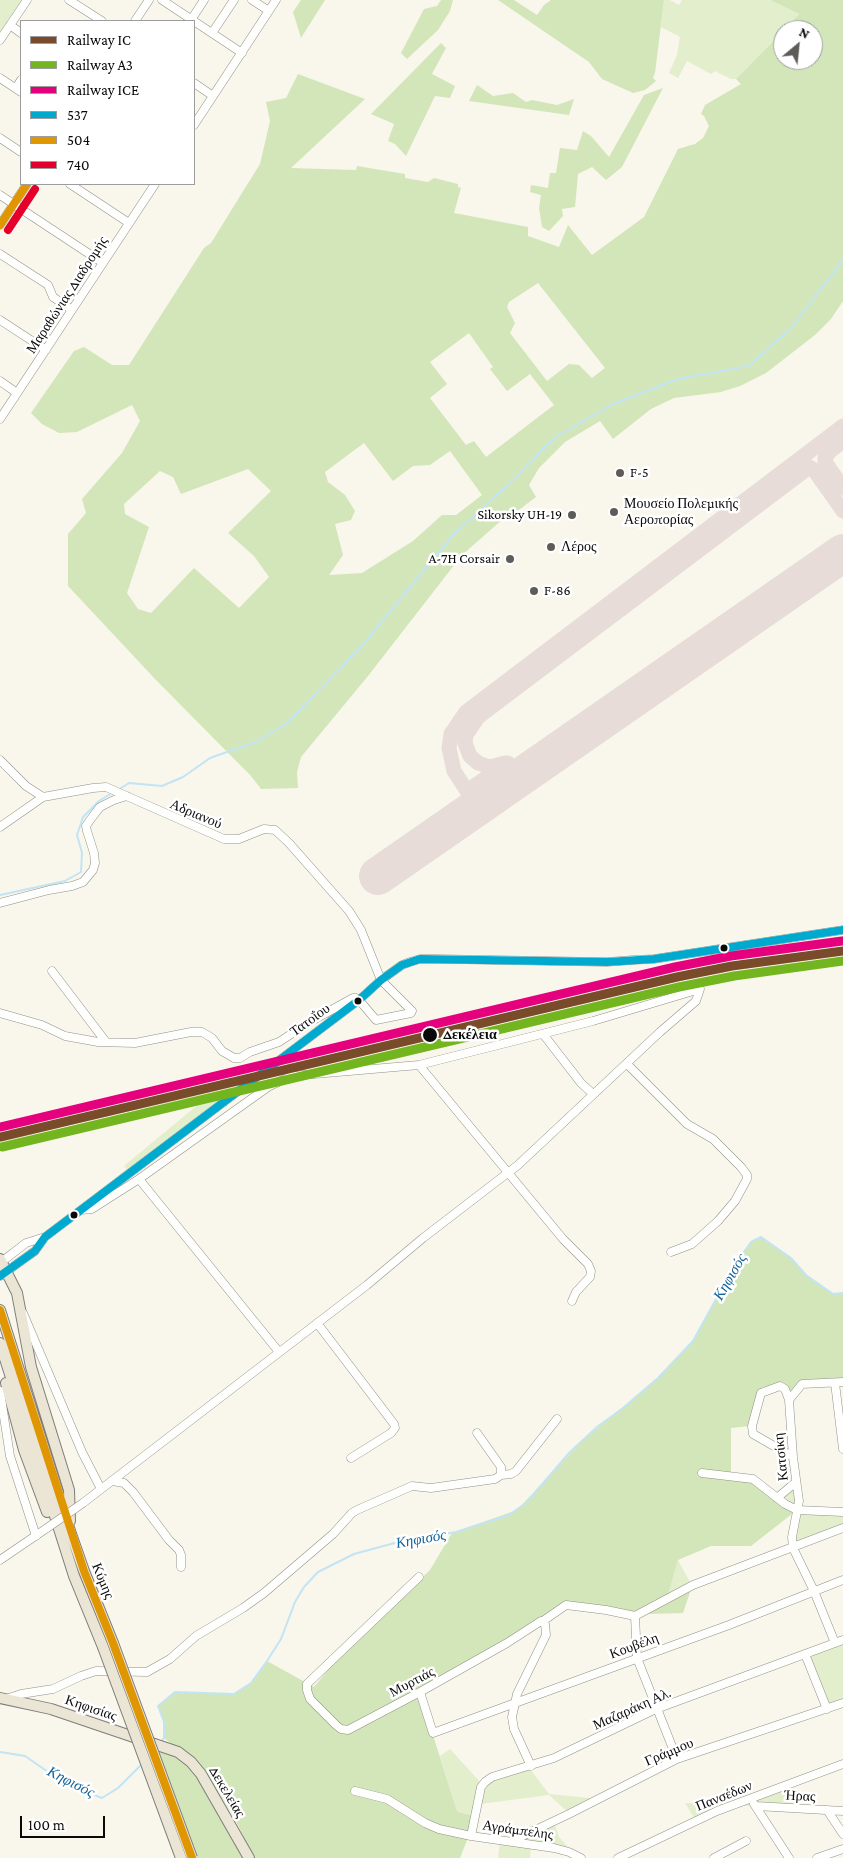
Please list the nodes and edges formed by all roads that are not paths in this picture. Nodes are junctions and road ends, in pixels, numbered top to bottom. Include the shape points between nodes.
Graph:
1 (27, 0) edge
2 (70, 0) edge
3 (149, 0) edge
4 (162, 0) edge
5 (204, 0) edge
6 (234, 0) edge
7 (252, 0) edge
8 (276, 0) edge
9 (269, 11) junction
10 (100, 20) edge
11 (136, 20) edge
12 (191, 20) joint
13 (195, 22) edge
14 (10, 25) junction
15 (20, 32) edge
16 (212, 33) junction
17 (0, 40) edge
18 (242, 53) junction
19 (0, 78) edge
20 (195, 84) edge
21 (18, 90) edge
22 (213, 96) junction
23 (195, 123) edge
24 (0, 138) edge
25 (20, 151) edge
26 (26, 185) edge
27 (72, 185) edge
28 (154, 185) edge
29 (0, 195) edge
30 (14, 204) junction
31 (129, 223) junction
32 (0, 225) edge
33 (0, 254) edge
34 (103, 263) junction
35 (72, 310) junction
36 (0, 320) edge
37 (46, 350) junction
38 (0, 381) edge
39 (17, 393) junction
40 (0, 419) edge
41 (0, 760) edge
42 (127, 796) junction
43 (43, 797) junction
44 (0, 827) edge
45 (0, 903) edge
46 (843, 930) edge
47 (52, 971) dead end
48 (381, 980) junction
49 (359, 1000) junction
50 (0, 1014) edge
51 (543, 1034) junction
52 (106, 1042) junction
53 (626, 1064) junction
54 (419, 1065) junction
55 (593, 1094) junction
56 (509, 1172) junction
57 (139, 1179) junction
58 (80, 1210) junction
59 (46, 1236) junction
60 (671, 1252) dead end
61 (0, 1261) edge
62 (3, 1275) edge
63 (572, 1301) dead end
64 (19, 1303) junction
65 (0, 1310) edge
66 (317, 1323) junction
67 (0, 1343) edge
68 (279, 1352) junction
69 (0, 1364) edge
70 (839, 1382) edge
71 (0, 1391) edge
72 (789, 1400) junction
73 (557, 1419) dead end
74 (477, 1433) dead end
75 (843, 1449) edge
76 (793, 1457) junction
77 (351, 1458) dead end
78 (702, 1474) dead end
79 (501, 1475) junction
80 (112, 1481) junction
81 (796, 1482) junction
82 (101, 1489) junction
83 (777, 1498) junction
84 (797, 1510) junction
85 (843, 1512) edge
86 (843, 1528) edge
87 (36, 1536) junction
88 (66, 1536) junction
89 (793, 1548) junction
90 (0, 1560) edge
91 (181, 1567) dead end
92 (419, 1577) dead end
93 (843, 1580) edge
94 (814, 1591) junction
95 (635, 1616) junction
96 (543, 1621) junction
97 (843, 1640) edge
98 (835, 1643) junction
99 (108, 1645) junction
100 (805, 1654) junction
101 (637, 1658) junction
102 (420, 1692) junction
103 (3, 1699) edge
104 (843, 1703) edge
105 (514, 1704) junction
106 (656, 1709) junction
107 (827, 1709) junction
108 (172, 1749) joint
109 (678, 1759) junction
110 (843, 1764) edge
111 (531, 1766) junction
112 (355, 1791) dead end
113 (750, 1798) junction
114 (756, 1806) junction
115 (828, 1810) junction
116 (843, 1810) edge
117 (843, 1834) edge
118 (471, 1836) junction
119 (512, 1841) junction
120 (746, 1841) dead end
121 (843, 1849) edge
122 (181, 1858) edge
123 (192, 1858) edge
124 (249, 1858) edge
125 (581, 1858) edge
126 (618, 1858) edge
127 (714, 1858) edge
128 (789, 1858) edge
129 (817, 1858) edge

1 - 14 street
2 - 10 street
3 - 11 street
4 - 12 street
5 - 12 street
6 - 16 street
7 - 9 street
8 - 9 street
9 - 18 street
13 - 16 street
14 - 15 street
14 - 17 street
16 - 18 street
18 - 22 street
19 - 21 street
20 - 22 street
22 - 23 street
24 - 25 street
26 - 30 street
27 - 31 street
28 - 31 street, Μαραθώνιας Διαδρομής
29 - 30 street
30 - 32 street
30 - 34 street
31 - 34 street, Μαραθώνιας Διαδρομής
33 - 35 street via 48,285 53,297
34 - 35 street, Μαραθώνιας Διαδρομής
35 - 37 street, Μαραθώνιας Διαδρομής
36 - 37 street
37 - 39 street, Μαραθώνιας Διαδρομής
38 - 39 street
39 - 40 street, Μαραθώνιας Διαδρομής
41 - 43 street via 26,786
42 - 43 street, Αδριανού via 100,787
42 - 45 street via 100,808 86,826 94,863 93,870 83,882
42 - 48 street, Αδριανού via 224,839 239,839 264,829 275,830 353,916
43 - 44 street
46 - 48 street, Τατοΐου via 654,959 607,962 420,959 402,965
47 - 52 street
48 - 49 street, Τατοΐου
48 - 49 street via 412,1010 411,1013 376,1020
49 - 52 street via 353,998 279,1042 240,1058 230,1056 202,1032 135,1043
49 - 58 street, Τατοΐου
50 - 52 street via 42,1025 65,1036
51 - 53 street via 700,989 696,1001
51 - 54 street
51 - 55 street
53 - 55 street
53 - 60 street via 686,1124 713,1139 747,1175 735,1201 718,1221 692,1244
54 - 56 street
54 - 57 street via 301,1074 283,1079
55 - 56 street
56 - 63 street via 588,1264 590,1277
56 - 66 street
57 - 58 street via 92,1209
57 - 68 street
58 - 59 street, Τατοΐου
59 - 61 street, Τατοΐου via 26,1243
59 - 62 street, Τατοΐου via 35,1251
61 - 62 main road
62 - 64 main road via 17,1293
64 - 82 street
64 - 88 main road via 31,1367 69,1490
65 - 88 main road, Κύμης
66 - 68 street
66 - 77 street via 394,1424 391,1433
67 - 88 main road, Κύμης
68 - 80 street
69 - 88 main road via 34,1480 54,1528
70 - 72 street via 802,1384
70 - 75 street
71 - 87 street via 10,1456
72 - 76 street, Κατσίκη
72 - 76 street via 780,1386 760,1393 752,1431 756,1437
73 - 79 street via 516,1471
74 - 79 street via 499,1464
76 - 81 street, Κατσίκη
78 - 83 street via 754,1479
79 - 103 street via 495,1480 431,1488 412,1486 357,1510 264,1594 190,1640 170,1659 147,1672 96,1671 53,1689
80 - 82 street
80 - 91 street via 124,1483 133,1492 179,1550
81 - 83 street
81 - 84 street, Κατσίκη
82 - 87 street, bridge
83 - 84 street
84 - 85 street
84 - 89 street, Κατσίκη
86 - 89 street
87 - 90 street
88 - 99 main road, Κύμης via 84,1571
89 - 94 street
89 - 95 street via 688,1587
92 - 102 street, Μυρτιάς via 306,1687 310,1699 345,1730
93 - 94 street, Κουβέλη
94 - 98 street
94 - 101 street, Κουβέλη
95 - 96 street, Μυρτιάς via 566,1605
95 - 101 street
96 - 102 street, Μυρτιάς
96 - 105 street via 546,1635
97 - 98 street, Μαζαράκη Αλ.
98 - 100 street, Μαζαράκη Αλ.
99 - 122 main road, Κύμης, bridge
99 - 123 main road, Κύμης, bridge
100 - 106 street, Μαζαράκη Αλ.
100 - 107 street
101 - 105 street, Κουβέλη
101 - 106 street
102 - 105 street, Κουβέλη via 433,1733
103 - 108 main road, Κηφισίας via 51,1709
104 - 107 street, Γράμμου
105 - 111 street via 514,1729
106 - 109 street
106 - 111 street, Μαζαράκη Αλ.
107 - 109 street, Γράμμου
108 - 124 main road, Δεκελείας via 191,1762 201,1774
109 - 119 street, Γράμμου
110 - 113 street, Πανσέδων
111 - 118 street, Μαζαράκη Αλ. via 492,1777 483,1784
112 - 118 street, Αγράμπελης via 387,1799 432,1827
113 - 114 street
113 - 126 street, Πανσέδων
114 - 115 street, Ήρας
114 - 128 street
115 - 116 street, Ήρας
115 - 117 street
118 - 119 street, Αγράμπελης
119 - 125 street, Αγράμπελης via 562,1849
120 - 127 street
121 - 129 street

